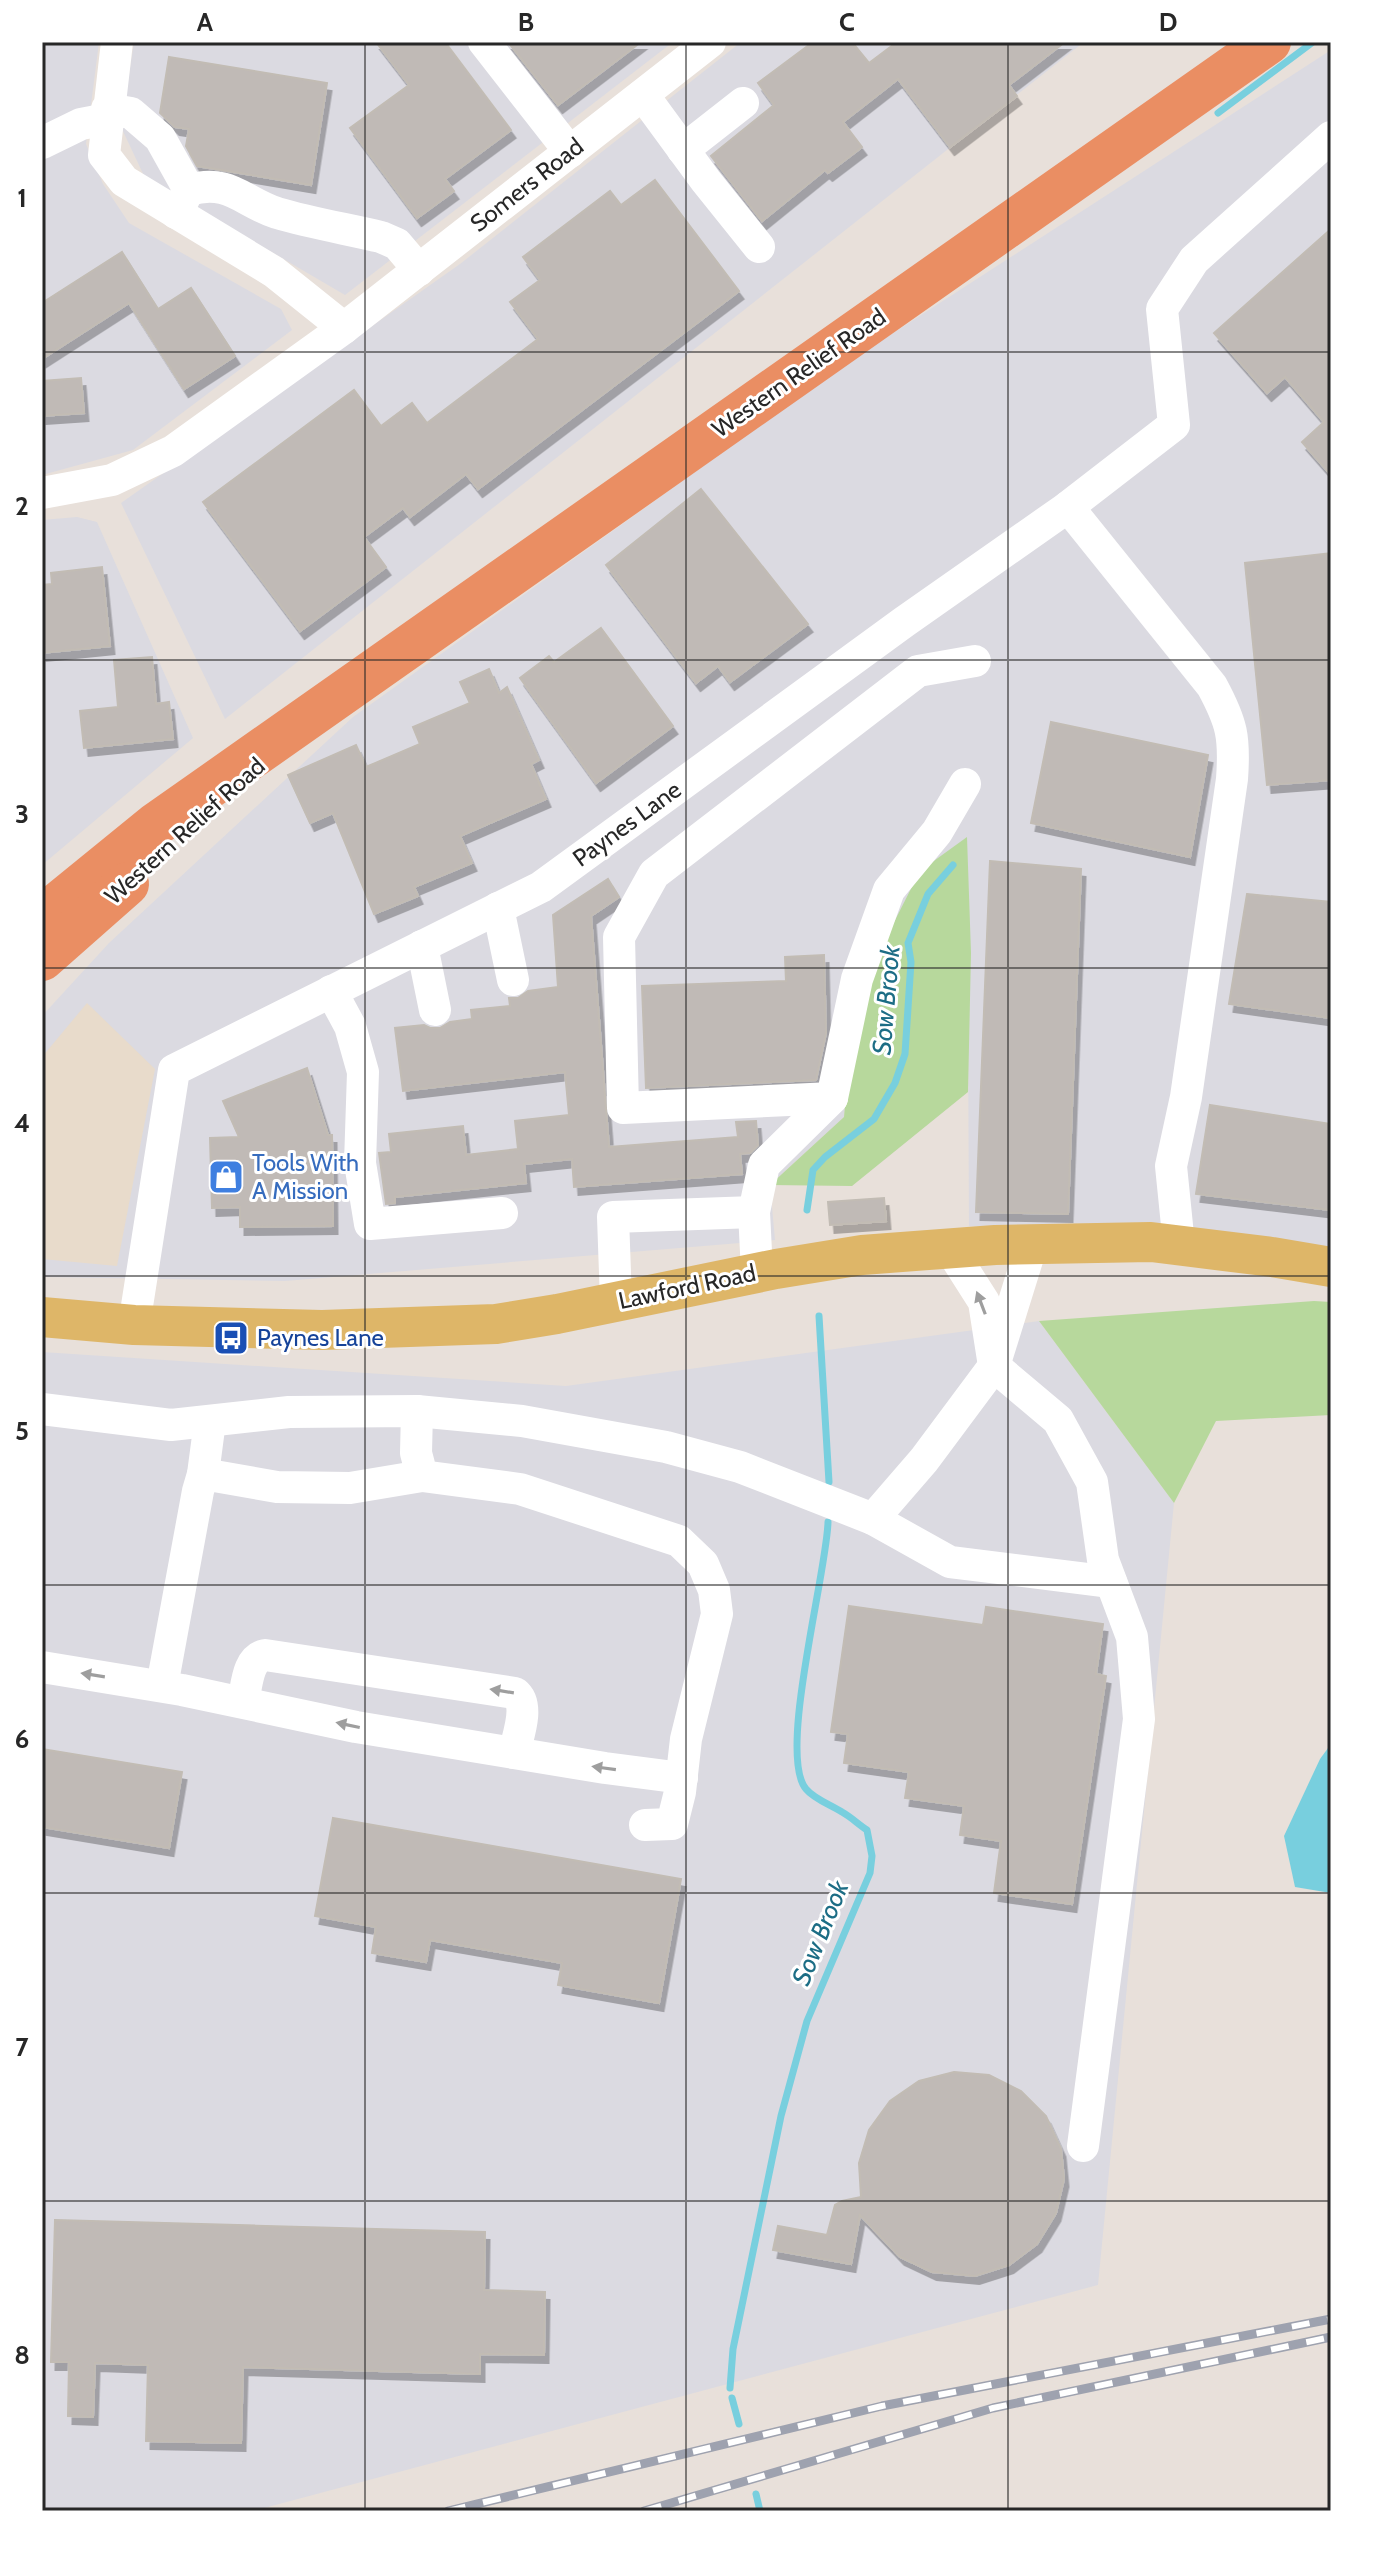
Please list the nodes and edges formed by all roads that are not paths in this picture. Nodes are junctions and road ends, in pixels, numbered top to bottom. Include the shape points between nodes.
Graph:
1 (117, 42) edge
2 (484, 42) edge
3 (710, 42) edge
4 (1269, 42) edge
5 (643, 95) junction
6 (743, 103) dead end
7 (107, 114) junction
8 (1331, 137) edge
9 (42, 143) edge
10 (683, 150) junction
11 (570, 152) junction
12 (183, 201) junction
13 (759, 247) dead end
14 (419, 270) junction
15 (344, 328) junction
16 (42, 493) edge
17 (1068, 507) junction
18 (975, 661) dead end
19 (328, 703) junction
20 (965, 784) dead end
21 (498, 908) junction
22 (42, 917) edge
23 (422, 946) junction
24 (42, 959) edge
25 (513, 980) dead end
26 (331, 991) junction
27 (435, 1010) dead end
28 (832, 1098) junction
29 (754, 1212) junction
30 (502, 1213) dead end
31 (1032, 1244) junction
32 (1179, 1245) junction
33 (949, 1247) junction
34 (1331, 1267) edge
35 (757, 1272) junction
36 (616, 1301) junction
37 (42, 1317) edge
38 (134, 1325) junction
39 (994, 1366) junction
40 (42, 1409) edge
41 (417, 1411) junction
42 (210, 1421) junction
43 (203, 1474) junction
44 (422, 1476) junction
45 (873, 1519) junction
46 (1111, 1582) junction
47 (42, 1667) edge
48 (162, 1686) junction
49 (243, 1702) junction
50 (514, 1753) junction
51 (682, 1778) junction
52 (645, 1825) dead end
53 (1083, 2146) dead end

1 - 7 street
2 - 11 street
3 - 5 street, Somers Road
4 - 19 highway, Western Relief Road
5 - 10 street
5 - 11 street, Somers Road
6 - 10 street
7 - 9 street
7 - 12 street via 131,113 160,138
7 - 12 street via 104,155 124,181
8 - 17 street, Paynes Lane via 1194,260 1162,309 1174,425
10 - 13 street
11 - 14 street, Somers Road
12 - 14 street via 207,184 275,212 381,237 397,244
12 - 15 street
14 - 15 street, Somers Road
15 - 16 street, Somers Road via 173,451 112,480
17 - 21 street, Paynes Lane via 541,887
17 - 32 street via 1212,686 1229,716 1234,744 1186,1097 1171,1166
18 - 28 street via 918,671 654,874 619,937 623,1108
19 - 22 highway, Western Relief Road via 155,825
19 - 24 highway, Western Relief Road
20 - 28 street via 937,832 889,890 857,979
21 - 23 street, Paynes Lane
21 - 25 street
23 - 26 street, Paynes Lane
23 - 27 street
26 - 30 street via 350,1026 363,1072 360,1163 370,1224
26 - 38 street, Paynes Lane via 174,1070
28 - 29 street via 764,1165
29 - 35 street
29 - 36 street via 613,1217
31 - 32 main road, Lawford Road
31 - 33 main road, Lawford Road
31 - 39 street
32 - 34 main road, Lawford Road
33 - 35 main road, Lawford Road
39 -> 33 street via 984,1302
35 - 36 main road, Lawford Road
36 - 38 main road, Lawford Road via 481,1324 322,1330
37 - 38 main road, Lawford Road
39 - 45 street
39 - 46 street via 1058,1420 1092,1482
40 - 42 street via 171,1425
41 - 42 street via 289,1412
41 - 44 street via 416,1453
41 - 45 street via 522,1421 666,1447 740,1467
42 - 43 street
43 - 44 street via 277,1487 350,1488
43 - 48 street
44 - 51 street via 520,1489 679,1541 703,1564 717,1614 686,1739
45 - 46 street via 950,1562
46 - 53 street via 1132,1637 1139,1719
48 -> 47 street
48 - 49 street
50 -> 49 street
50 -> 49 street via 523,1706 515,1693 265,1655 252,1663
51 -> 50 street
51 - 52 street via 672,1824

